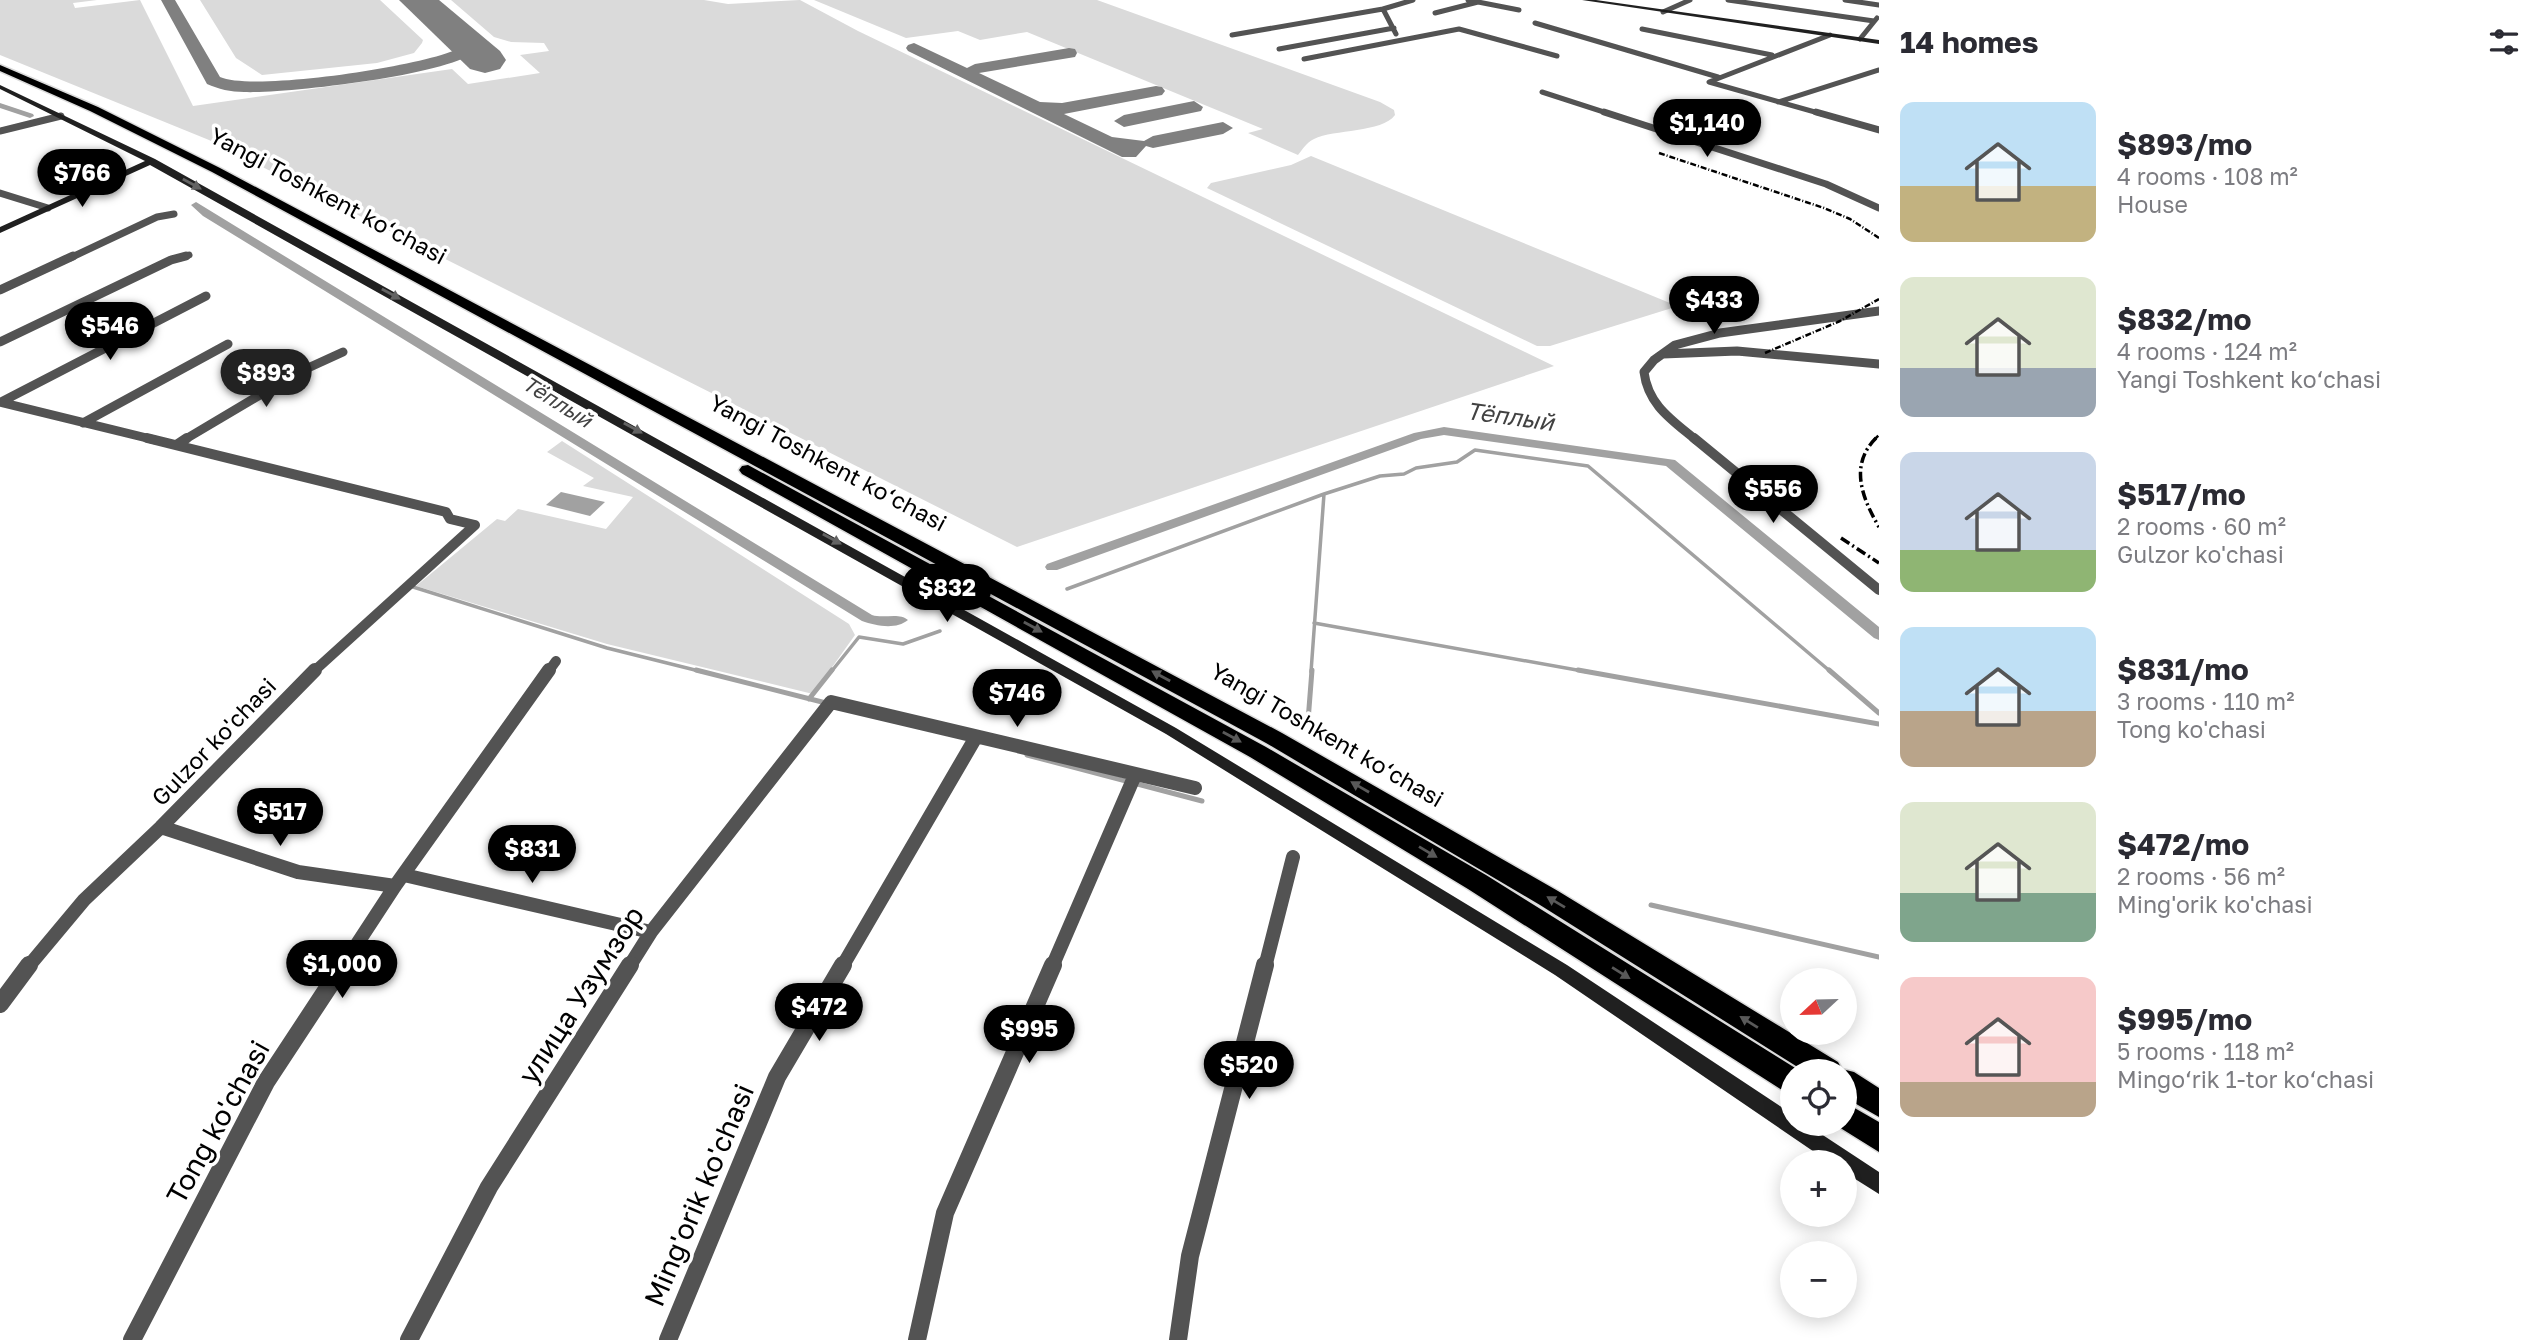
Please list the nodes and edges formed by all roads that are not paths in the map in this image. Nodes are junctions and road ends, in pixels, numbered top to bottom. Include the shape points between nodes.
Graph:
1 (1413, 0) edge
2 (1468, 0) edge
3 (1585, 0) edge
4 (1690, 0) edge
5 (1728, 0) edge
6 (1845, 0) edge
7 (1482, 1) edge
8 (1879, 5) edge
9 (1383, 9) junction
10 (1519, 10) dead end
11 (1663, 12) junction
12 (1435, 13) dead end
13 (1879, 15) edge
14 (1874, 22) junction
15 (1535, 23) dead end
16 (1394, 28) junction
17 (1642, 29) dead end
18 (1232, 35) dead end
19 (1830, 35) junction
20 (1860, 39) junction
21 (1399, 40) junction
22 (1879, 42) edge
23 (1279, 49) dead end
24 (1556, 56) dead end
25 (1774, 56) junction
26 (1304, 59) dead end
27 (0, 68) edge
28 (1877, 71) edge
29 (0, 76) edge
30 (1718, 77) junction
31 (0, 87) edge
32 (1542, 92) dead end
33 (1777, 103) junction
34 (61, 116) junction
35 (1879, 130) edge
36 (0, 131) edge
37 (152, 161) junction
38 (0, 193) edge
39 (48, 208) junction
40 (1879, 208) edge
41 (174, 214) dead end
42 (0, 230) edge
43 (189, 255) dead end
44 (0, 290) edge
45 (206, 296) dead end
46 (1879, 312) edge
47 (0, 342) edge
48 (228, 344) dead end
49 (343, 352) dead end
50 (1662, 354) junction
51 (1879, 364) edge
52 (0, 402) edge
53 (83, 423) junction
54 (178, 444) junction
55 (475, 525) joint
56 (1879, 590) edge
57 (556, 661) dead end
58 (974, 742) junction
59 (1133, 781) junction
60 (1195, 788) dead end
61 (160, 827) junction
62 (1293, 857) dead end
63 (399, 881) junction
64 (651, 932) junction
65 (0, 1004) edge
66 (1809, 1059) edge
67 (1780, 1073) edge
68 (1857, 1090) edge
69 (1879, 1104) edge
70 (1857, 1124) edge
71 (1879, 1138) edge
72 (1879, 1184) edge
73 (132, 1340) edge
74 (409, 1340) edge
75 (667, 1340) edge
76 (917, 1340) edge
77 (1178, 1340) edge

1 - 9 street
2 - 7 street
3 - 11 main road
4 - 11 street
5 - 14 street
6 - 8 street
7 - 10 street
7 - 12 street
9 - 16 street
9 - 18 street
11 - 19 main road
13 - 14 street
14 - 20 street
15 - 30 street
16 - 21 street
16 - 23 street
17 - 25 street
19 - 20 main road
19 - 25 street
20 - 22 main road
21 - 24 street via 1459,29
21 - 26 street
25 - 30 street
66 -> 27 highway, Yangi Toshkent ko‘chasi via 1549,898 1170,681 216,170
28 - 33 street
29 -> 67 highway, Yangi Toshkent ko‘chasi via 203,173 1258,752 1477,882
30 - 33 street via 1709,82
31 - 34 main road
32 - 40 street via 1826,184
33 - 35 street
34 - 36 street
34 - 37 main road
37 - 39 main road
37 -> 72 main road via 1183,738 1560,970
38 - 39 street
39 - 42 main road
41 - 44 street via 157,217
43 - 47 street
45 - 52 street
46 - 50 street via 1720,333 1675,345
48 - 53 street
49 - 54 street via 297,373
50 - 51 street via 1737,351
50 - 56 street via 1644,372 1646,387 1659,410
52 - 53 street
53 - 54 street
54 - 55 street via 446,512 450,519
55 - 61 street, Gulzor ko'chasi via 289,694
57 - 63 street, Tong ko'chasi
58 - 59 street
58 - 64 street, улица Узумзор via 828,705
58 - 75 street, Ming'orik ko'chasi via 777,1077
59 - 60 street
59 - 76 street via 945,1213
61 - 63 street via 298,872
61 - 65 street, Gulzor ko'chasi via 84,900
62 - 77 street via 1190,1256
63 - 64 street
63 - 73 street, Tong ko'chasi via 266,1083
64 - 74 street, улица Узумзор via 488,1187
68 - 69 highway
70 - 71 highway

